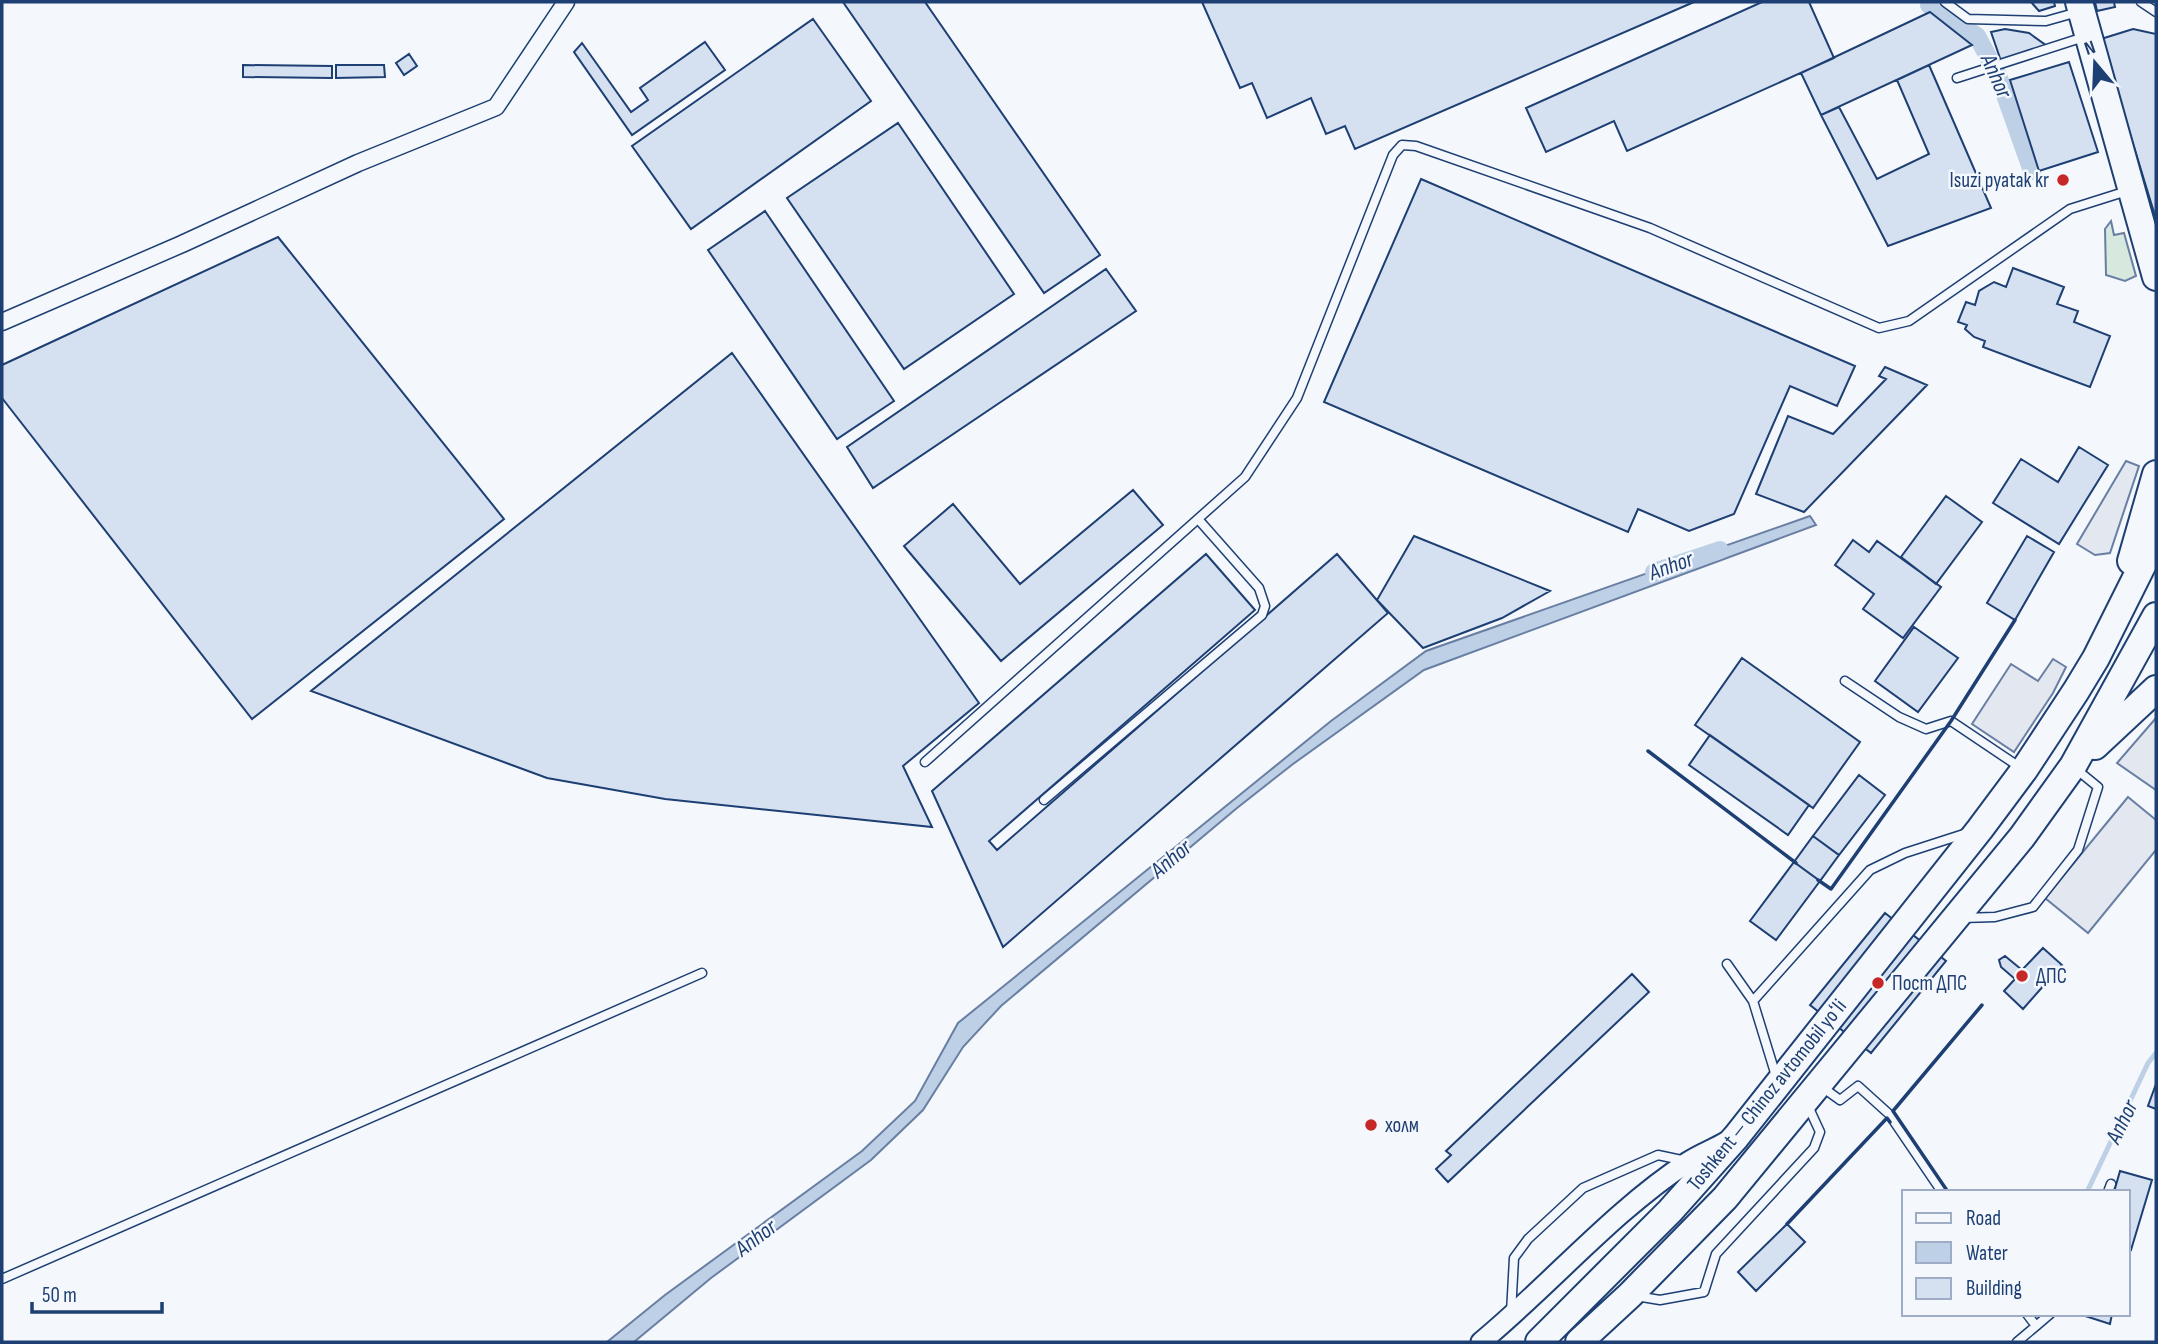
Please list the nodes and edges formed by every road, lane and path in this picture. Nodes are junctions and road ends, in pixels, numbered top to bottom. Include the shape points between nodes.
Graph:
1 (566, 2) edge
2 (1945, 2) edge
3 (2141, 2) edge
4 (2156, 12) edge
5 (2083, 16) edge
6 (1957, 78) dead end
7 (2132, 189) junction
8 (2156, 277) edge
9 (2, 322) edge
10 (2156, 474) edge
11 (1198, 519) junction
12 (2156, 538) edge
13 (2156, 615) edge
14 (2096, 658) junction
15 (1845, 681) dead end
16 (2156, 689) edge
17 (925, 762) dead end
18 (2073, 766) junction
19 (2024, 770) junction
20 (1044, 800) dead end
21 (1980, 829) junction
22 (1956, 918) junction
23 (1727, 964) dead end
24 (702, 973) dead end
25 (1754, 1002) junction
26 (1778, 1084) junction
27 (1813, 1094) junction
28 (1737, 1137) junction
29 (1689, 1162) junction
30 (1941, 1190) edge
31 (2, 1279) edge
32 (1630, 1295) junction
33 (2028, 1316) edge
34 (2048, 1316) edge
35 (1511, 1317) junction
36 (2036, 1326) junction
37 (1486, 1340) edge
38 (1539, 1342) edge
39 (1579, 1342) edge
40 (2017, 1342) edge

1 - 9 street via 496,107 358,163
2 - 5 lane via 1968,19 2046,22
3 - 4 lane
5 - 6 lane
5 - 7 highway
7 - 8 highway
7 - 11 lane via 2070,209 1909,321 1879,328 1650,228 1402,145 1393,155 1297,398 1245,477
10 - 14 highway
11 - 17 lane
11 - 20 lane via 1259,588 1265,606 1262,615
12 - 14 highway
13 - 18 highway
14 - 19 highway, Toshkent — Chinoz avtomobil yoʻli
15 - 19 lane via 1926,729 1951,721
16 - 18 highway
18 - 22 highway, Toshkent — Chinoz avtomobil yoʻli via 2022,838
18 - 22 lane via 2098,787 2078,850 2033,907 1995,918
19 - 21 highway, Toshkent — Chinoz avtomobil yoʻli
21 - 25 lane via 1905,853 1870,870
21 - 26 highway, Toshkent — Chinoz avtomobil yoʻli
22 - 27 highway, Toshkent — Chinoz avtomobil yoʻli
23 - 25 lane
24 - 31 lane
25 - 26 lane
26 - 28 highway, Toshkent — Chinoz avtomobil yoʻli
27 - 30 lane via 1840,1100 1858,1086 1889,1114
27 - 32 highway, Toshkent — Chinoz avtomobil yoʻli via 1725,1198
27 - 32 lane via 1820,1132 1814,1148 1716,1254 1704,1292 1660,1300
28 - 29 street
28 - 38 highway, Toshkent — Chinoz avtomobil yoʻli
29 - 35 street via 1631,1206
29 - 35 lane via 1658,1156 1583,1188 1514,1258
32 - 39 highway, Toshkent — Chinoz avtomobil yoʻli
33 - 36 lane
34 - 36 lane
35 - 37 street
36 - 40 lane

